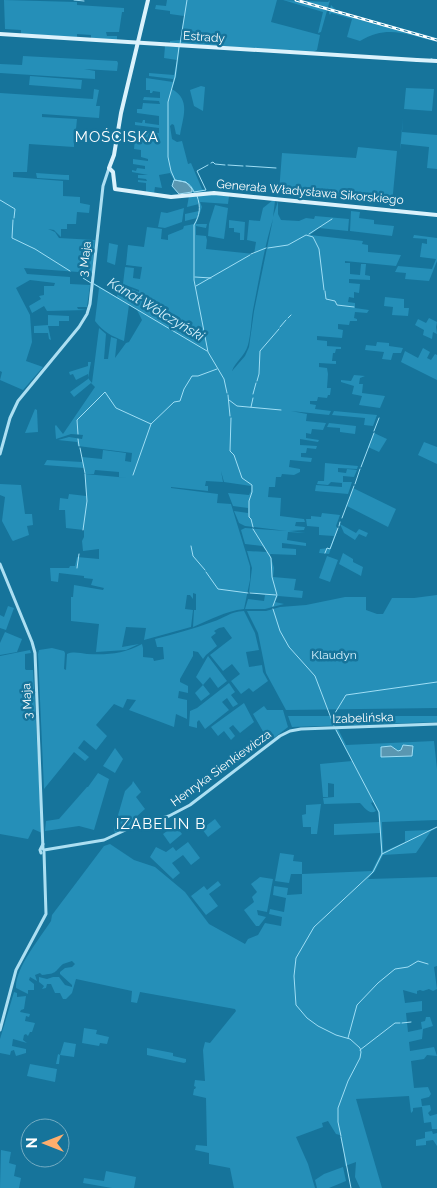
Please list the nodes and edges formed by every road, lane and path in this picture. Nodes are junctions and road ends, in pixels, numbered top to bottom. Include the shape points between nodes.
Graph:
1 (148, 0) edge
2 (0, 34) edge
3 (138, 42) junction
4 (437, 61) edge
5 (109, 168) junction
6 (437, 215) edge
7 (0, 454) edge
8 (0, 564) edge
9 (437, 724) edge
10 (290, 731) joint
11 (43, 851) junction
12 (0, 1030) edge

1 - 3 main road, 3 Maja
2 - 3 main road, Estrady
3 - 4 main road, Estrady
3 - 5 main road, 3 Maja
5 - 6 main road, Generała Władysława Sikorskiego via 113,172 114,187 118,190 171,197 214,193
5 - 7 street, 3 Maja via 103,186 87,314 18,401
8 - 11 street, 3 Maja via 35,653
9 - 10 street, Izabelińska
10 - 11 street, Henryka Sienkiewicza via 176,813 134,826 104,840
11 - 12 street, 3 Maja via 46,914 16,970

